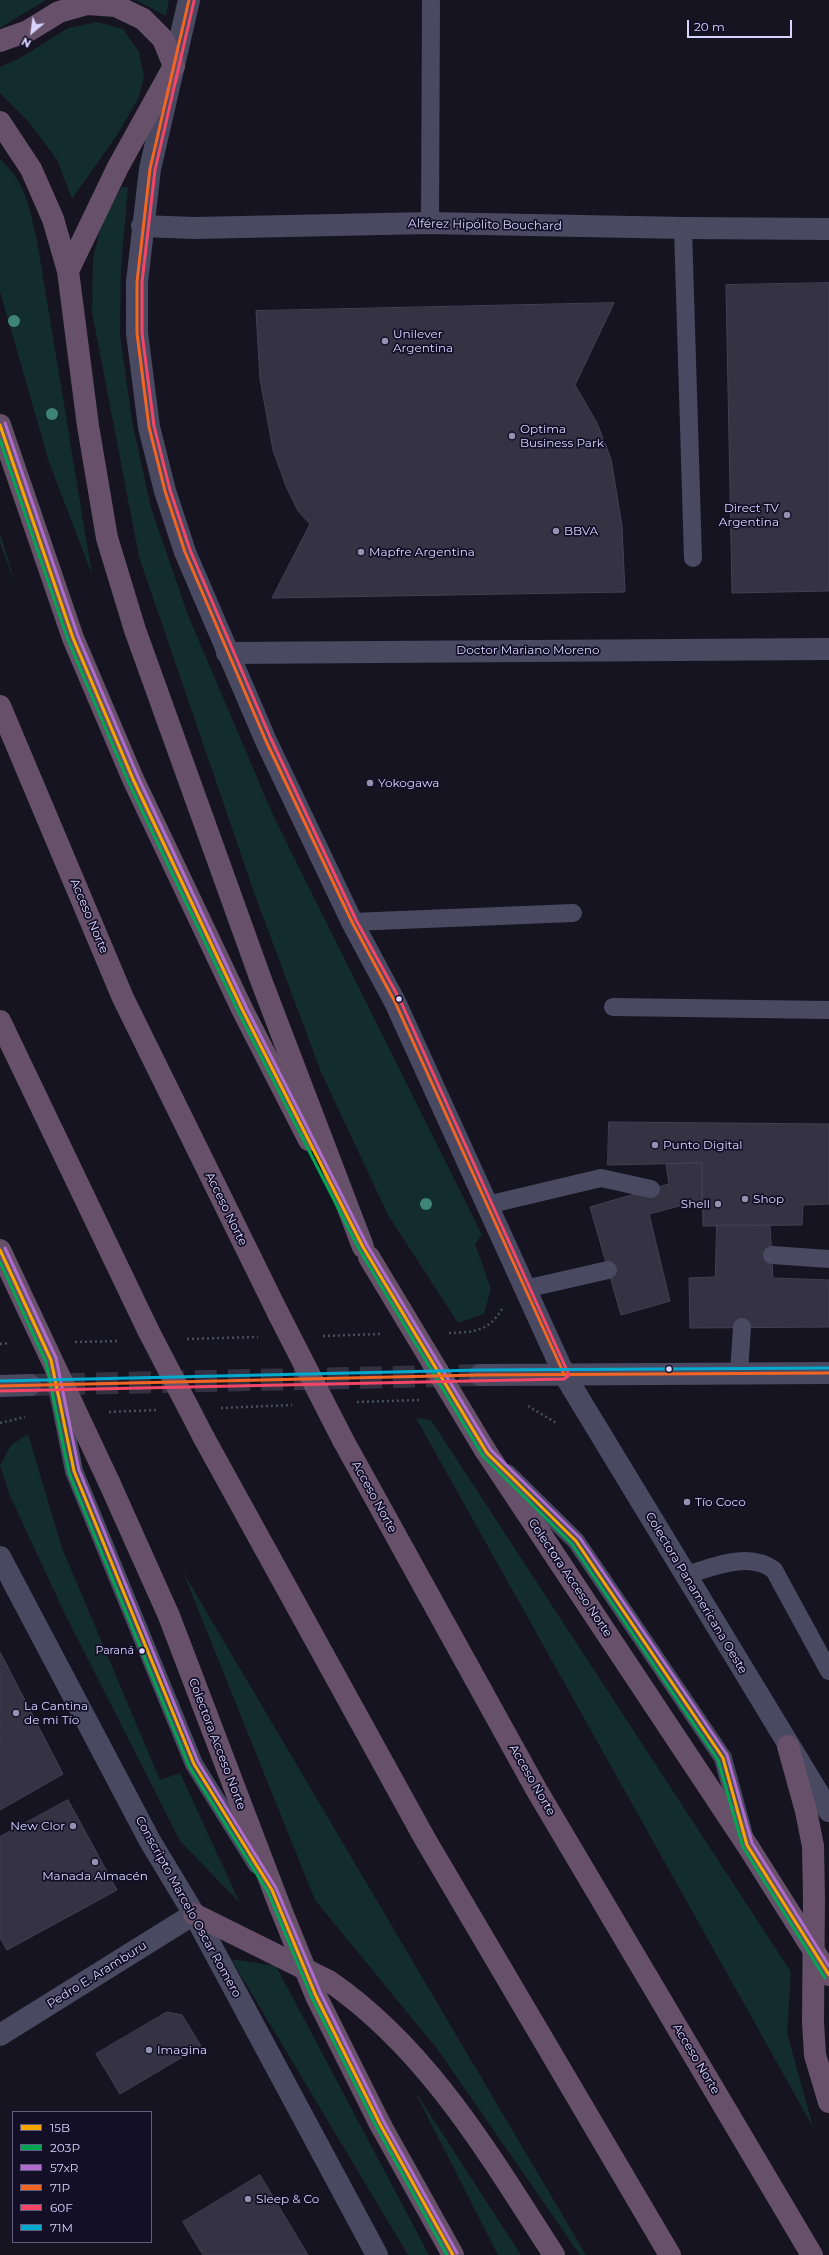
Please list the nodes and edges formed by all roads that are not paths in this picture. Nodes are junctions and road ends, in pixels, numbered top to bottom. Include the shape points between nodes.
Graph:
1 (189, 0) edge
2 (431, 0) edge
3 (66, 6) edge
4 (0, 41) edge
5 (174, 66) junction
6 (0, 122) edge
7 (430, 223) junction
8 (142, 226) junction
9 (683, 228) junction
10 (829, 229) edge
11 (68, 272) junction
12 (0, 425) edge
13 (693, 558) dead end
14 (829, 649) edge
15 (227, 652) junction
16 (0, 706) edge
17 (573, 913) dead end
18 (352, 922) junction
19 (612, 1007) dead end
20 (829, 1010) edge
21 (0, 1021) edge
22 (651, 1189) dead end
23 (487, 1205) junction
24 (0, 1250) edge
25 (366, 1252) junction
26 (772, 1255) dead end
27 (829, 1259) edge
28 (608, 1270) dead end
29 (525, 1289) junction
30 (742, 1328) dead end
31 (52, 1360) junction
32 (739, 1373) junction
33 (829, 1373) edge
34 (564, 1374) junction
35 (480, 1375) tunnel mouth
36 (30, 1385) tunnel mouth
37 (0, 1386) edge
38 (0, 1557) edge
39 (686, 1575) junction
40 (6, 1585) edge
41 (829, 1671) edge
42 (788, 1746) junction
43 (829, 1812) edge
44 (276, 1899) junction
45 (194, 1914) junction
46 (829, 1975) edge
47 (0, 2035) edge
48 (829, 2102) edge
49 (377, 2255) edge
50 (453, 2255) edge
51 (554, 2255) edge
52 (670, 2255) edge
53 (812, 2255) edge

1 - 5 street, Colectora Panamericana Oeste
2 - 7 lane
3 - 4 highway via 28,31
3 - 5 highway via 116,6 143,19 163,39
5 - 8 street, Colectora Panamericana Oeste via 150,169
5 - 11 highway via 118,167
6 - 11 highway via 31,169 53,219
7 - 8 street, Alférez Hipólito Bouchard via 194,228
7 - 9 street, Alférez Hipólito Bouchard
8 - 15 street, Colectora Panamericana Oeste via 137,282 138,333 149,427 165,491 185,552
9 - 10 street, Alférez Hipólito Bouchard
9 - 13 lane
11 - 25 highway via 88,426 109,545 135,630 258,972
12 - 25 highway, Colectora Acceso Norte via 73,638 133,779 243,1010
14 - 15 street, Doctor Mariano Moreno
15 - 18 street, Colectora Panamericana Oeste
16 - 53 highway, Acceso Norte, bridge via 123,998 343,1440 536,1789
17 - 18 lane
18 - 23 street, Colectora Panamericana Oeste via 395,1002
19 - 20 lane
21 - 52 highway, bridge via 148,1330 204,1438 425,1839
22 - 23 lane via 601,1178
23 - 29 street, Colectora Panamericana Oeste
24 - 31 highway, Colectora Acceso Norte, bridge
25 - 46 highway, Colectora Acceso Norte, bridge via 486,1452 748,1847
26 - 27 lane
28 - 29 lane
29 - 34 street, Colectora Panamericana Oeste
30 - 32 lane
31 - 44 highway, Colectora Acceso Norte, bridge via 169,1616
31 - 44 lane, bridge via 74,1471 194,1764
32 - 33 street
32 - 34 street
34 - 35 street
34 - 39 street, Colectora Panamericana Oeste
36 - 37 street
38 - 40 street, Conscripto Marcelo Oscar Romero
39 - 41 lane via 722,1564 758,1561 768,1565 774,1570
39 - 42 street, Colectora Panamericana Oeste
40 - 45 street, Conscripto Marcelo Oscar Romero
42 - 43 street, Colectora Panamericana Oeste
42 - 48 highway via 813,1846 815,2055
44 - 50 highway, Colectora Acceso Norte, bridge via 316,1996 380,2124
45 - 47 street, Pedro E. Aramburu
45 - 49 street, Conscripto Marcelo Oscar Romero
45 - 51 highway via 329,1981 348,1994 414,2055 474,2132

